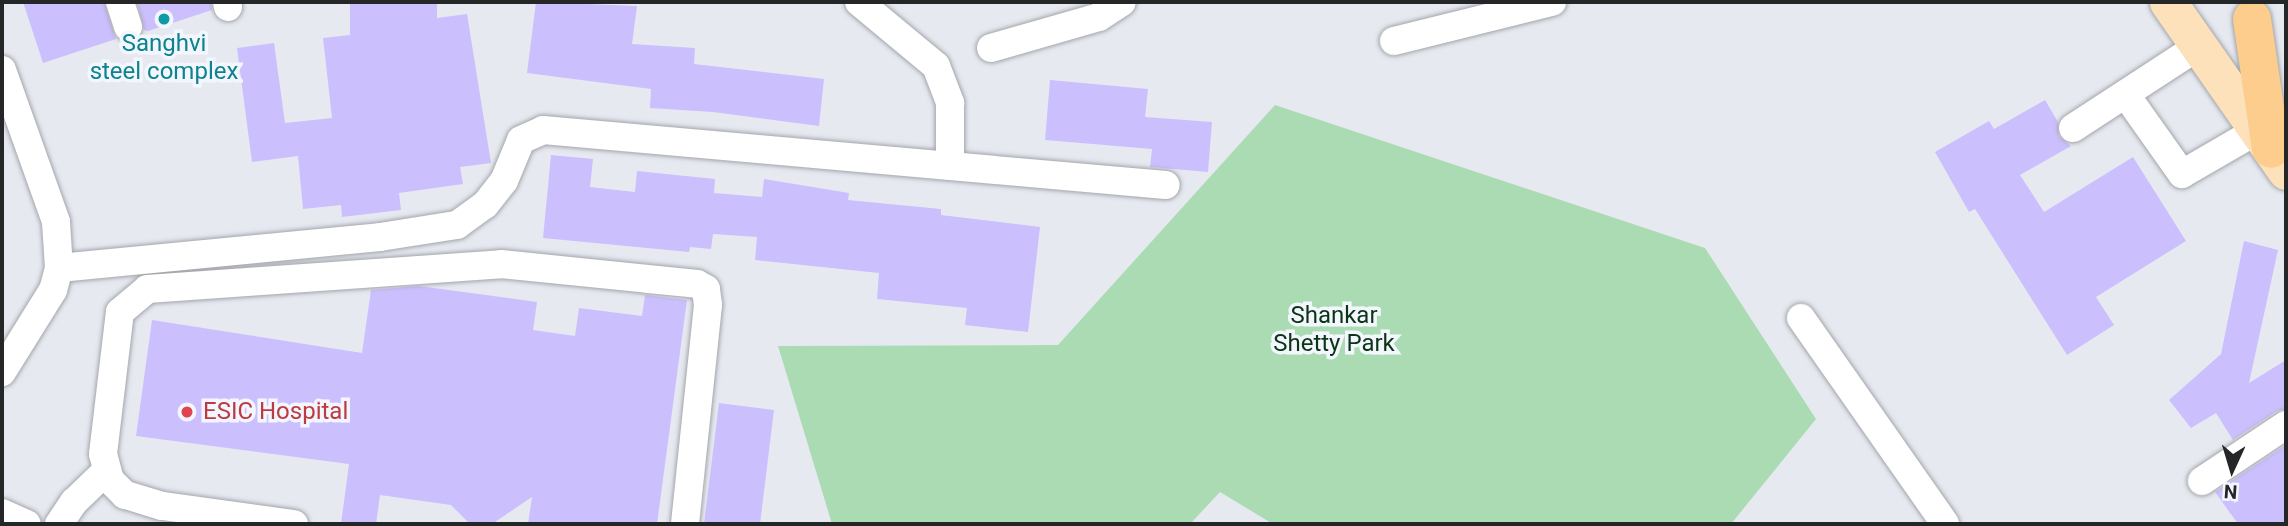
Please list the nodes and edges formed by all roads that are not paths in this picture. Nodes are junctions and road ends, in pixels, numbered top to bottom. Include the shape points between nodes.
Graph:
1 (859, 2) edge
2 (1122, 2) edge
3 (1552, 2) edge
4 (2168, 2) edge
5 (2247, 10) edge
6 (1394, 41) dead end
7 (2199, 46) junction
8 (992, 48) dead end
9 (2286, 67) edge
10 (2, 70) edge
11 (2126, 94) junction
12 (2073, 128) dead end
13 (2272, 150) edge
14 (950, 166) junction
15 (1166, 185) dead end
16 (59, 268) junction
17 (1801, 318) dead end
18 (2, 372) edge
19 (2286, 425) edge
20 (106, 471) junction
21 (2202, 481) dead end
22 (59, 524) edge
23 (294, 524) edge
24 (685, 524) edge
25 (1945, 524) edge

1 - 14 street via 936,66 950,103
2 - 8 street via 1099,17
3 - 6 street
4 - 7 main road
5 - 9 highway
5 - 13 highway
7 - 11 street
7 - 13 main road
10 - 16 street via 56,222
11 - 12 street
11 - 13 street via 2182,174
14 - 15 street
14 - 16 street via 543,130 521,140 504,181 485,205 457,225 380,237
16 - 18 street via 53,290
17 - 25 street
19 - 21 street
20 - 22 street
20 - 23 street via 125,495 149,502
20 - 24 street via 106,408 120,312 147,289 501,264 697,284 706,289

